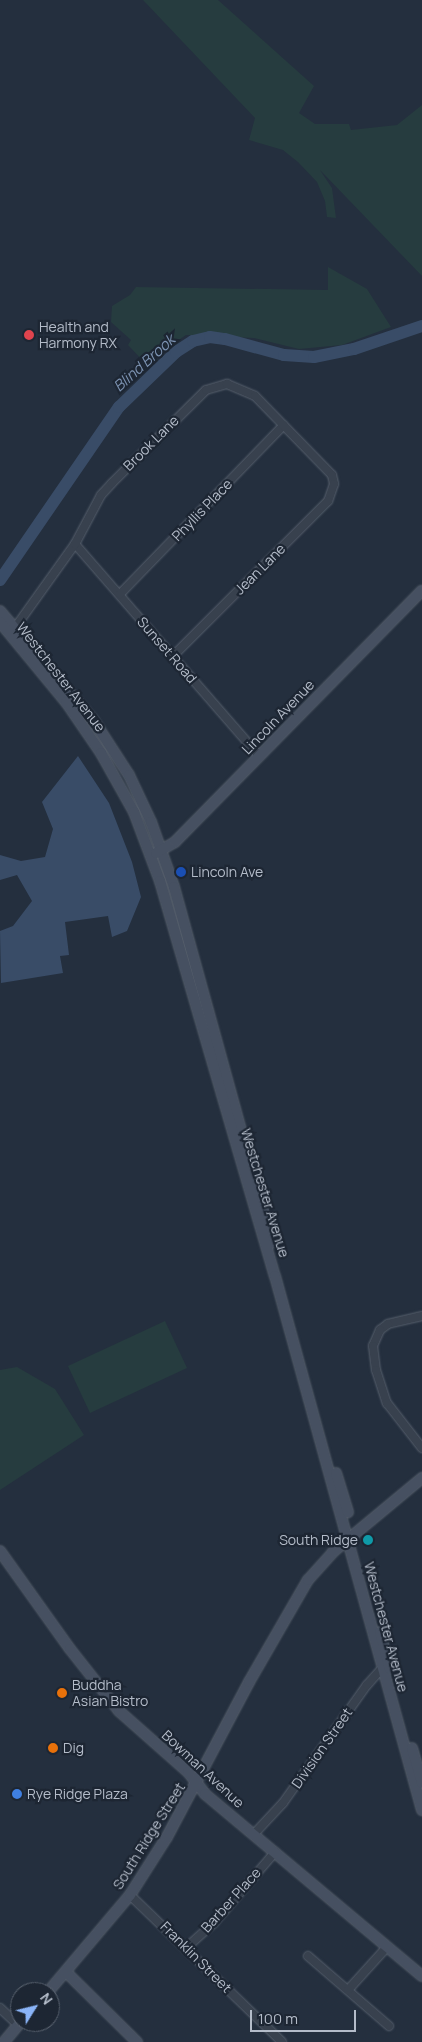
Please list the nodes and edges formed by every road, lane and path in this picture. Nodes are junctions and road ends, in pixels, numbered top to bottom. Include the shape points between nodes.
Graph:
1 (284, 425) junction
2 (332, 475) joint
3 (75, 544) junction
4 (422, 591) edge
5 (120, 594) junction
6 (0, 611) edge
7 (0, 622) edge
8 (12, 631) junction
9 (173, 656) junction
10 (259, 756) junction
11 (162, 850) junction
12 (150, 856) junction
13 (422, 1316) edge
14 (422, 1448) edge
15 (422, 1478) edge
16 (351, 1537) junction
17 (0, 1550) edge
18 (385, 1664) junction
19 (419, 1760) edge
20 (411, 1771) junction
21 (197, 1783) junction
22 (422, 1783) edge
23 (422, 1809) edge
24 (254, 1834) junction
25 (275, 1852) junction
26 (130, 1895) junction
27 (387, 1947) junction
28 (187, 1948) junction
29 (308, 1956) dead end
30 (66, 1972) junction
31 (422, 1976) edge
32 (57, 1982) edge
33 (348, 1990) junction
34 (0, 2008) edge
35 (10, 2016) edge
36 (390, 2026) dead end
37 (13, 2032) edge
38 (4, 2042) edge
39 (137, 2042) edge
40 (282, 2042) edge

1 - 2 street, Brook Lane
1 - 3 street, Brook Lane via 255,396 227,384 212,386 189,404 101,495
1 - 5 street, Phyllis Place
2 - 9 street, Jean Lane via 334,484 328,501
3 - 5 street, Sunset Road
3 - 8 street, Brook Lane
4 - 10 main road, Lincoln Avenue
5 - 9 street, Sunset Road
6 - 8 main road, Westchester Avenue
7 - 8 main road, Westchester Avenue
8 - 11 main road, Westchester Avenue via 108,742 135,787
8 - 12 main road, Westchester Avenue via 90,735 128,799
9 - 10 street, Sunset Road
10 - 11 main road, Lincoln Avenue via 175,842
11 - 12 main road, Lincoln Avenue
11 - 16 main road, Westchester Avenue
12 - 16 main road, Westchester Avenue
13 - 14 street via 388,1324 380,1330 373,1346 376,1370 387,1403
15 - 16 main road, South Ridge Street
16 - 18 main road, Westchester Avenue
16 - 21 main road, South Ridge Street via 308,1580
17 - 21 main road, Bowman Avenue via 116,1708
18 - 19 main road, Westchester Avenue
18 - 20 main road, Westchester Avenue
18 - 24 street, Division Street via 366,1685 283,1803
19 - 20 street
19 - 22 main road, Westchester Avenue
20 - 23 main road, Westchester Avenue
21 - 24 main road, Bowman Avenue
21 - 26 main road, South Ridge Street
24 - 25 main road, Bowman Avenue
25 - 27 main road, Bowman Avenue
25 - 28 street, Barber Place via 214,1923
26 - 28 street, Franklin Street
26 - 30 main road, South Ridge Street
27 - 31 main road, Bowman Avenue
27 - 33 street
28 - 40 street, Franklin Street
29 - 33 street
30 - 32 main road, South Ridge Street
30 - 39 main road
33 - 36 street
34 - 35 street
37 - 38 main road

